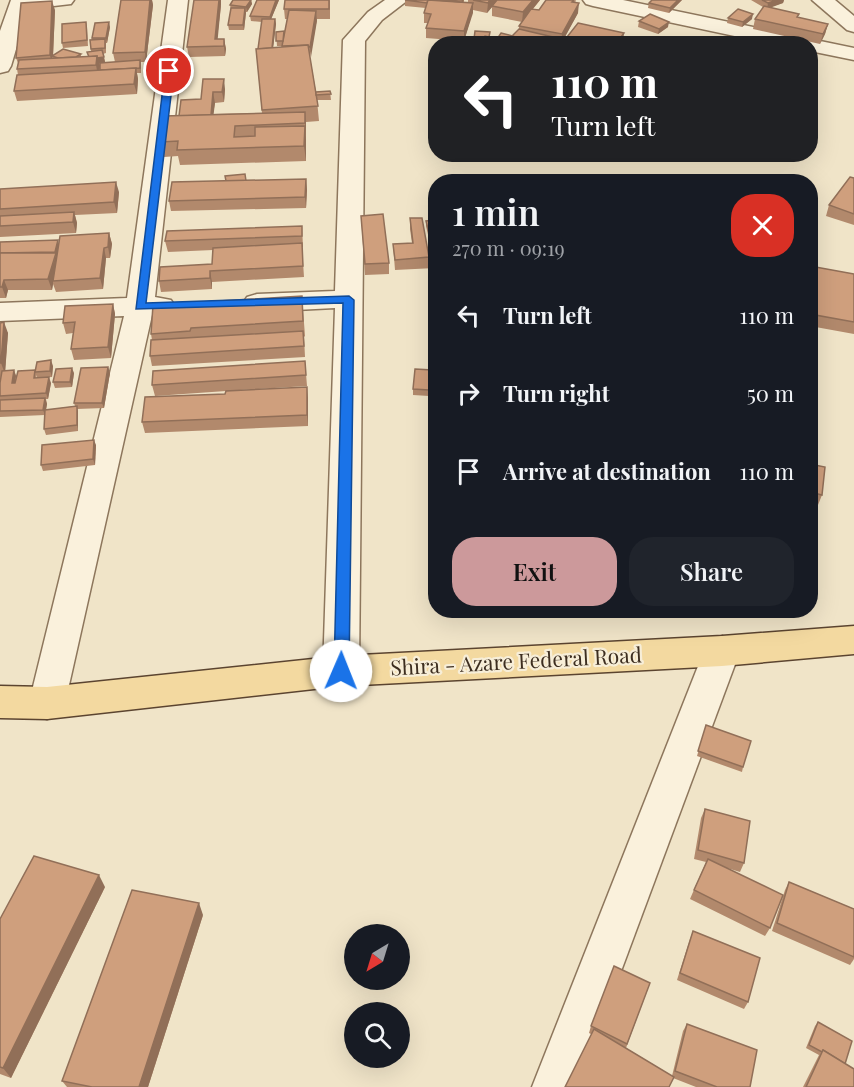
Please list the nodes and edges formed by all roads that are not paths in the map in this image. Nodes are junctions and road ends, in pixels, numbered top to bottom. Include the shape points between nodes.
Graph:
1 (64, 0) edge
2 (178, 0) edge
3 (398, 0) edge
4 (593, 0) edge
5 (822, 0) edge
6 (21, 2) edge
7 (854, 26) edge
8 (766, 36) edge
9 (818, 47) edge
10 (854, 54) edge
11 (0, 66) edge
12 (349, 300) junction
13 (233, 304) edge
14 (187, 305) edge
15 (140, 307) junction
16 (0, 312) edge
17 (854, 640) edge
18 (722, 651) junction
19 (341, 671) junction
20 (0, 702) edge
21 (47, 703) junction
22 (555, 1087) edge

1 - 6 street
2 - 15 street
3 - 12 street via 375,16 354,40
4 - 8 street
5 - 7 street
6 - 11 street
9 - 10 street
12 - 13 street
12 - 19 street
14 - 15 street
15 - 16 street
15 - 21 street
17 - 18 main road, Shira - Azare Federal Road
18 - 19 main road, Shira - Azare Federal Road
18 - 22 street
19 - 21 main road, Shira - Azare Federal Road
20 - 21 main road, Shira - Azare Federal Road

